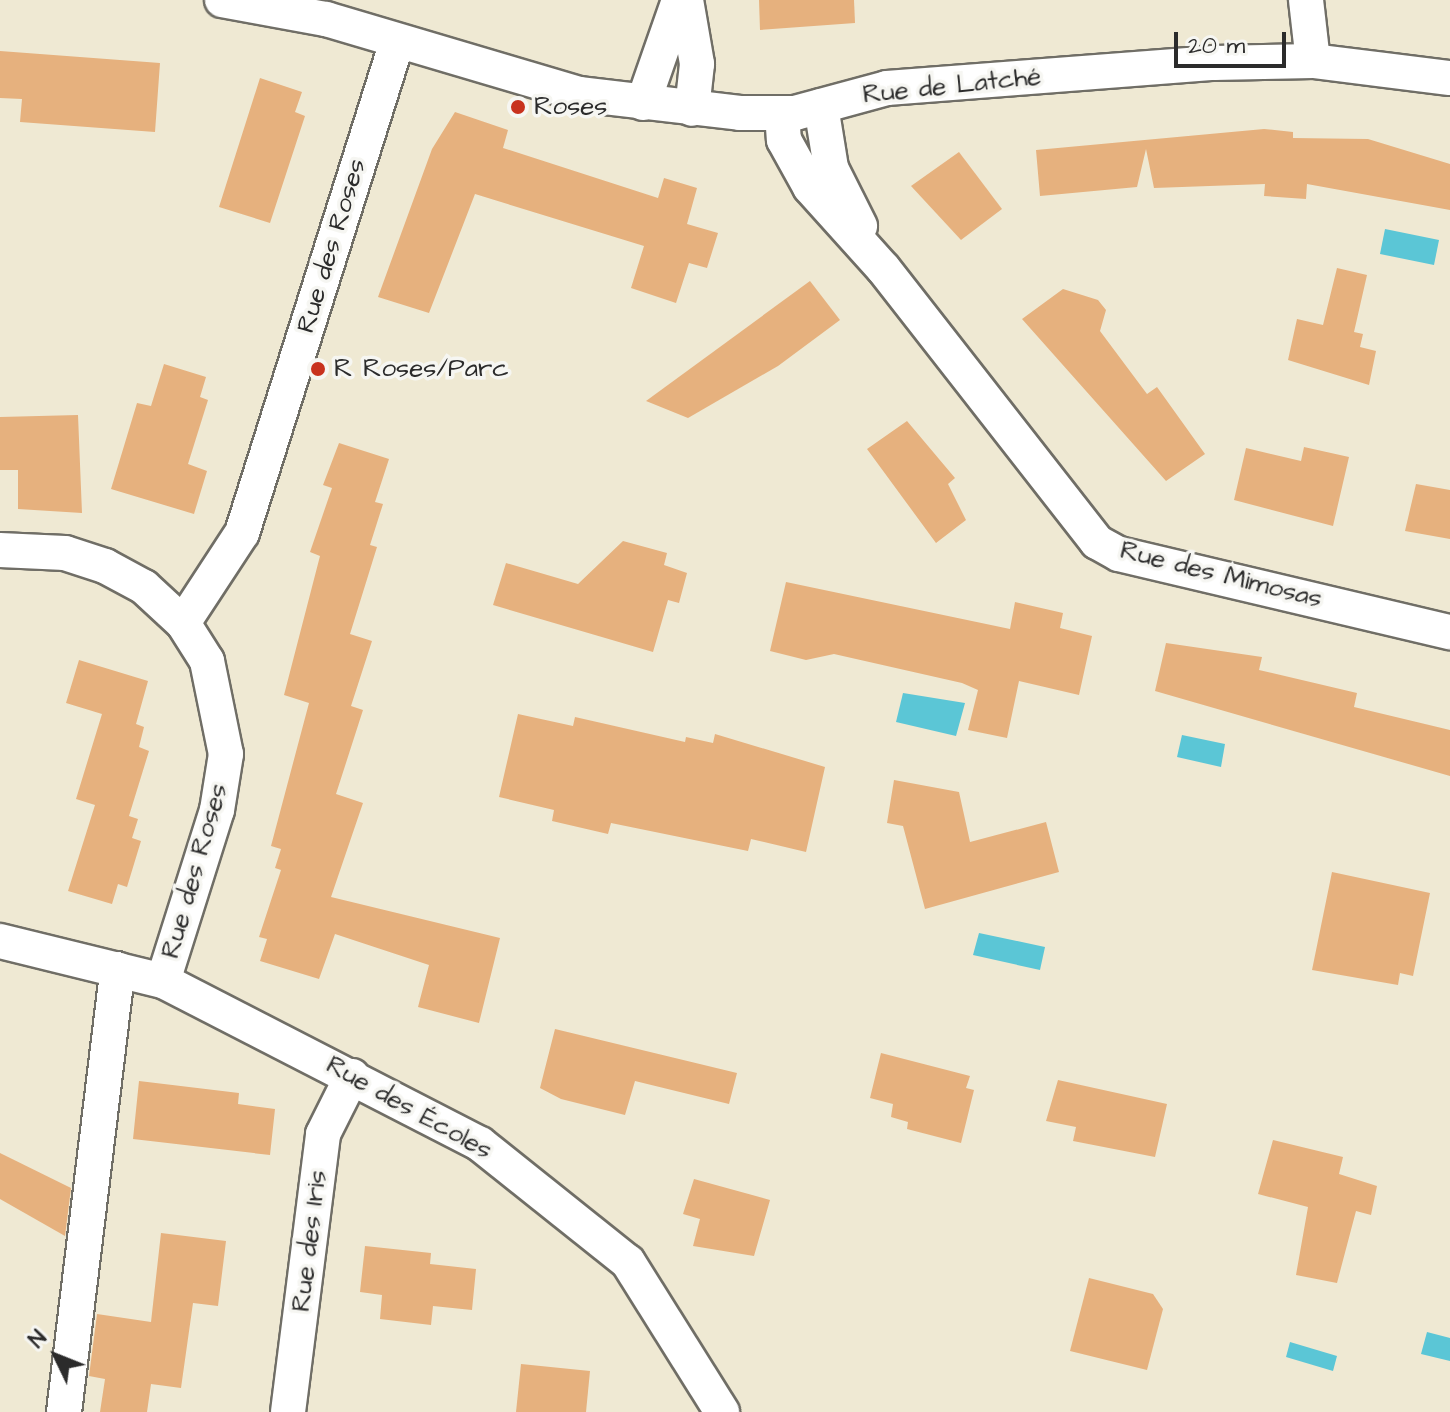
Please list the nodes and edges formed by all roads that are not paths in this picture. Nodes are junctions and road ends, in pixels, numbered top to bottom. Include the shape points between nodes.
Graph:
1 (222, 0) edge
2 (679, 0) edge
3 (686, 0) edge
4 (1306, 0) edge
5 (396, 45) junction
6 (1313, 61) junction
7 (1450, 78) edge
8 (643, 103) junction
9 (821, 106) junction
10 (692, 109) junction
11 (782, 113) junction
12 (883, 268) junction
13 (0, 550) edge
14 (183, 623) junction
15 (1450, 632) edge
16 (0, 941) edge
17 (118, 969) junction
18 (163, 981) junction
19 (352, 1076) junction
20 (64, 1412) edge
21 (288, 1412) edge
22 (722, 1412) edge

1 - 5 street, Rue de Latché via 326,19
2 - 8 street
3 - 10 street via 697,64
4 - 6 street
5 - 8 street, Rue de Latché via 579,94
5 - 14 street, Rue des Roses via 242,533
6 - 7 street, Rue de Latché
6 - 9 street, Rue de Latché via 924,85
8 - 10 street, Rue de Latché
9 - 11 street, Rue de Latché
9 - 12 street, Rue des Mimosas via 831,168
10 - 11 street, Rue de Latché
11 - 12 street, Rue des Mimosas via 797,168
12 - 15 street, Rue des Mimosas via 1097,542 1129,557
13 - 14 street via 65,553 105,566 144,587
14 - 18 street, Rue des Roses via 207,661 226,754 217,810
16 - 17 street, Rue des Écoles
17 - 18 street, Rue des Écoles
17 - 20 street
18 - 19 street, Rue des Écoles
19 - 21 street, Rue des Iris via 323,1134
19 - 22 street, Rue des Écoles via 480,1144 628,1262

